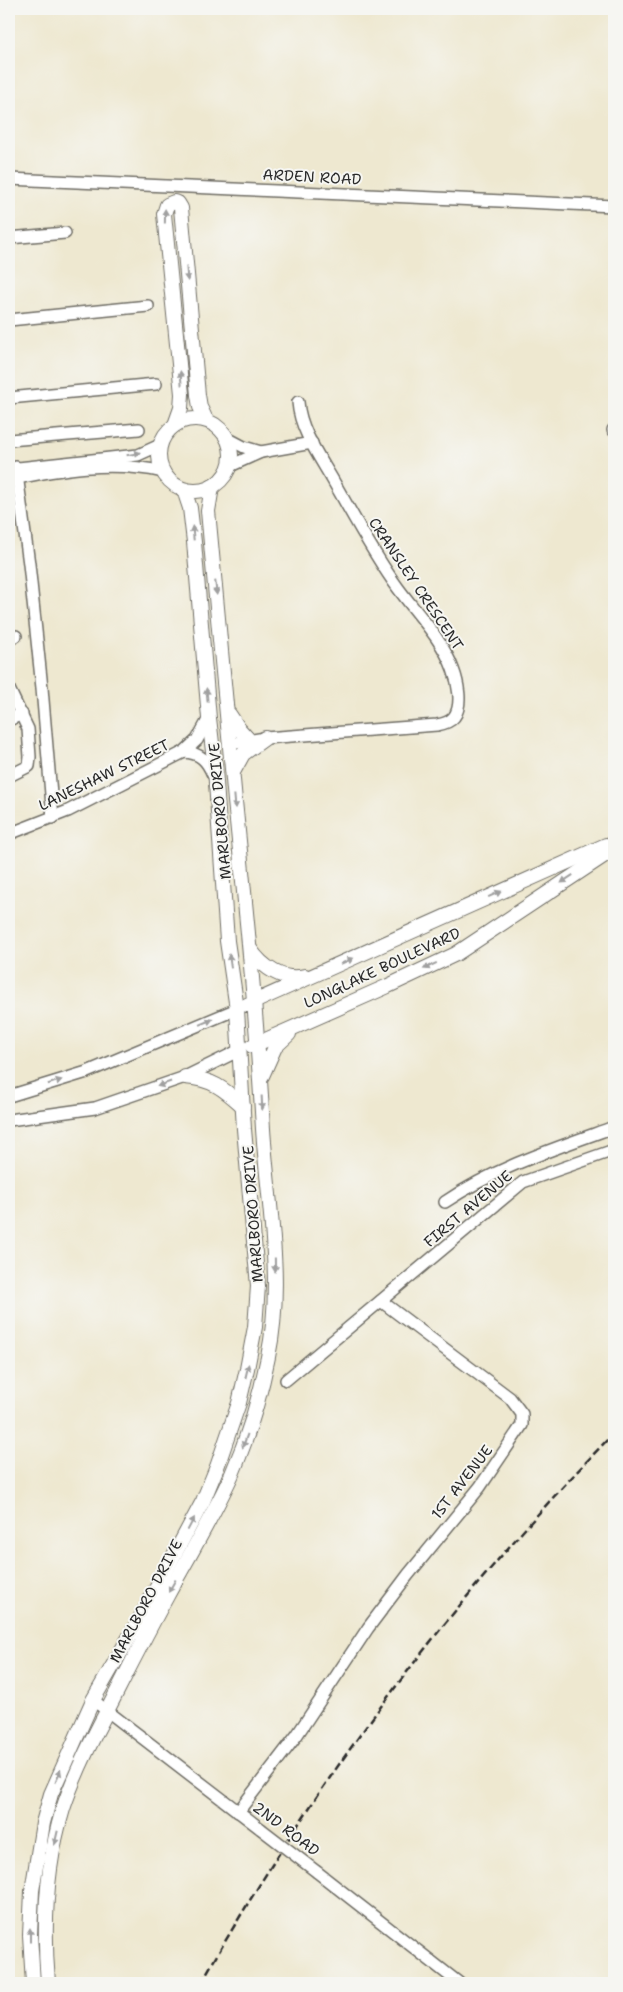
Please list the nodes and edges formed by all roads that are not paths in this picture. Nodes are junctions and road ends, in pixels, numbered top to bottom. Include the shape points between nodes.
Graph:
1 (9, 179) edge
2 (614, 206) edge
3 (65, 233) dead end
4 (9, 238) edge
5 (148, 306) dead end
6 (9, 320) edge
7 (156, 384) dead end
8 (9, 398) edge
9 (298, 402) dead end
10 (206, 420) junction
11 (175, 426) junction
12 (139, 429) dead end
13 (228, 438) junction
14 (9, 440) edge
15 (312, 443) junction
16 (160, 444) junction
17 (261, 452) junction
18 (230, 466) junction
19 (163, 472) junction
20 (13, 474) edge
21 (212, 488) junction
22 (184, 490) junction
23 (9, 689) edge
24 (227, 711) junction
25 (22, 714) junction
26 (209, 718) junction
27 (9, 720) edge
28 (265, 738) junction
29 (249, 740) junction
30 (230, 744) junction
31 (184, 752) junction
32 (233, 772) junction
33 (215, 773) junction
34 (9, 776) edge
35 (54, 818) junction
36 (9, 834) edge
37 (610, 847) edge
38 (250, 948) junction
39 (320, 973) junction
40 (254, 1002) junction
41 (237, 1009) junction
42 (299, 1025) junction
43 (258, 1043) junction
44 (240, 1050) junction
45 (185, 1077) junction
46 (260, 1081) junction
47 (9, 1096) edge
48 (243, 1106) junction
49 (9, 1120) edge
50 (614, 1127) edge
51 (614, 1150) edge
52 (445, 1202) dead end
53 (381, 1301) junction
54 (286, 1380) dead end
55 (92, 1700) junction
56 (106, 1712) junction
57 (238, 1812) junction
58 (33, 1983) edge
59 (48, 1983) edge
60 (459, 1983) edge

1 - 2 street, ARDEN ROAD
3 - 4 street
5 - 6 street
7 - 8 street
9 - 15 street, CRANSLEY CRESCENT
10 - 11 main road via 192,419
11 -> 10 main road via 182,394 164,214 167,205 174,202 181,208 198,395
10 - 13 main road
11 - 16 main road
12 - 14 street
13 - 17 street
13 - 18 main road via 232,452
15 - 17 street
15 - 28 street, CRANSLEY CRESCENT via 388,572 449,659 457,682 458,710 447,722 437,725
16 - 19 main road via 159,459
20 -> 16 street via 138,455
17 - 18 street
18 - 21 main road
19 - 20 street via 120,466
19 - 22 main road
20 - 35 street via 42,688
21 - 22 main road via 198,492
21 -> 24 main road, MARLBORO DRIVE via 208,511
26 -> 22 main road, MARLBORO DRIVE via 193,534
23 - 25 street
24 - 29 main road
24 - 30 main road, MARLBORO DRIVE
25 - 27 street
25 - 34 street via 28,730 30,762 29,766
26 - 31 street, LANESHAW STREET via 197,740
26 - 33 main road, MARLBORO DRIVE
28 - 29 street, CRANSLEY CRESCENT
28 - 32 main road via 243,754
29 - 30 street, CRANSLEY CRESCENT
30 - 32 main road, MARLBORO DRIVE
30 - 33 main road via 219,754
31 - 33 street, LANESHAW STREET via 201,756
31 - 35 street, LANESHAW STREET
32 -> 38 main road, MARLBORO DRIVE
41 -> 33 main road, MARLBORO DRIVE via 227,941
35 - 36 street, LANESHAW STREET
39 -> 37 main road, LONGLAKE BOULEVARD
37 -> 42 main road, LONGLAKE BOULEVARD via 456,954
38 - 39 main road via 257,959 275,973 300,978
38 - 40 main road, MARLBORO DRIVE
39 - 40 main road, LONGLAKE BOULEVARD
40 - 41 main road, LONGLAKE BOULEVARD
40 - 43 main road, MARLBORO DRIVE
41 - 44 main road, MARLBORO DRIVE
47 -> 41 street via 87,1072
42 - 43 main road, LONGLAKE BOULEVARD
42 - 46 main road via 275,1047
43 - 44 main road, LONGLAKE BOULEVARD
43 - 46 main road, MARLBORO DRIVE
44 - 45 street
44 - 48 main road, MARLBORO DRIVE
45 - 48 main road via 214,1083
45 -> 49 street via 96,1108
46 -> 56 main road, MARLBORO DRIVE via 275,1262 273,1326 260,1393 232,1474
55 -> 48 main road, MARLBORO DRIVE via 203,1501 225,1443 247,1369 258,1286
50 - 52 street via 516,1164 471,1185
51 - 53 street, FIRST AVENUE via 523,1182
53 - 54 street
53 - 57 street, 1ST AVENUE via 510,1398 522,1414 522,1425 480,1487 368,1628 297,1735
55 - 56 street, 2ND ROAD
58 -> 55 main road, MARLBORO DRIVE via 32,1890 43,1823 51,1794
56 - 57 street, 2ND ROAD
56 -> 59 main road, MARLBORO DRIVE via 76,1773 54,1844 46,1921
57 - 60 street, 2ND ROAD, bridge

